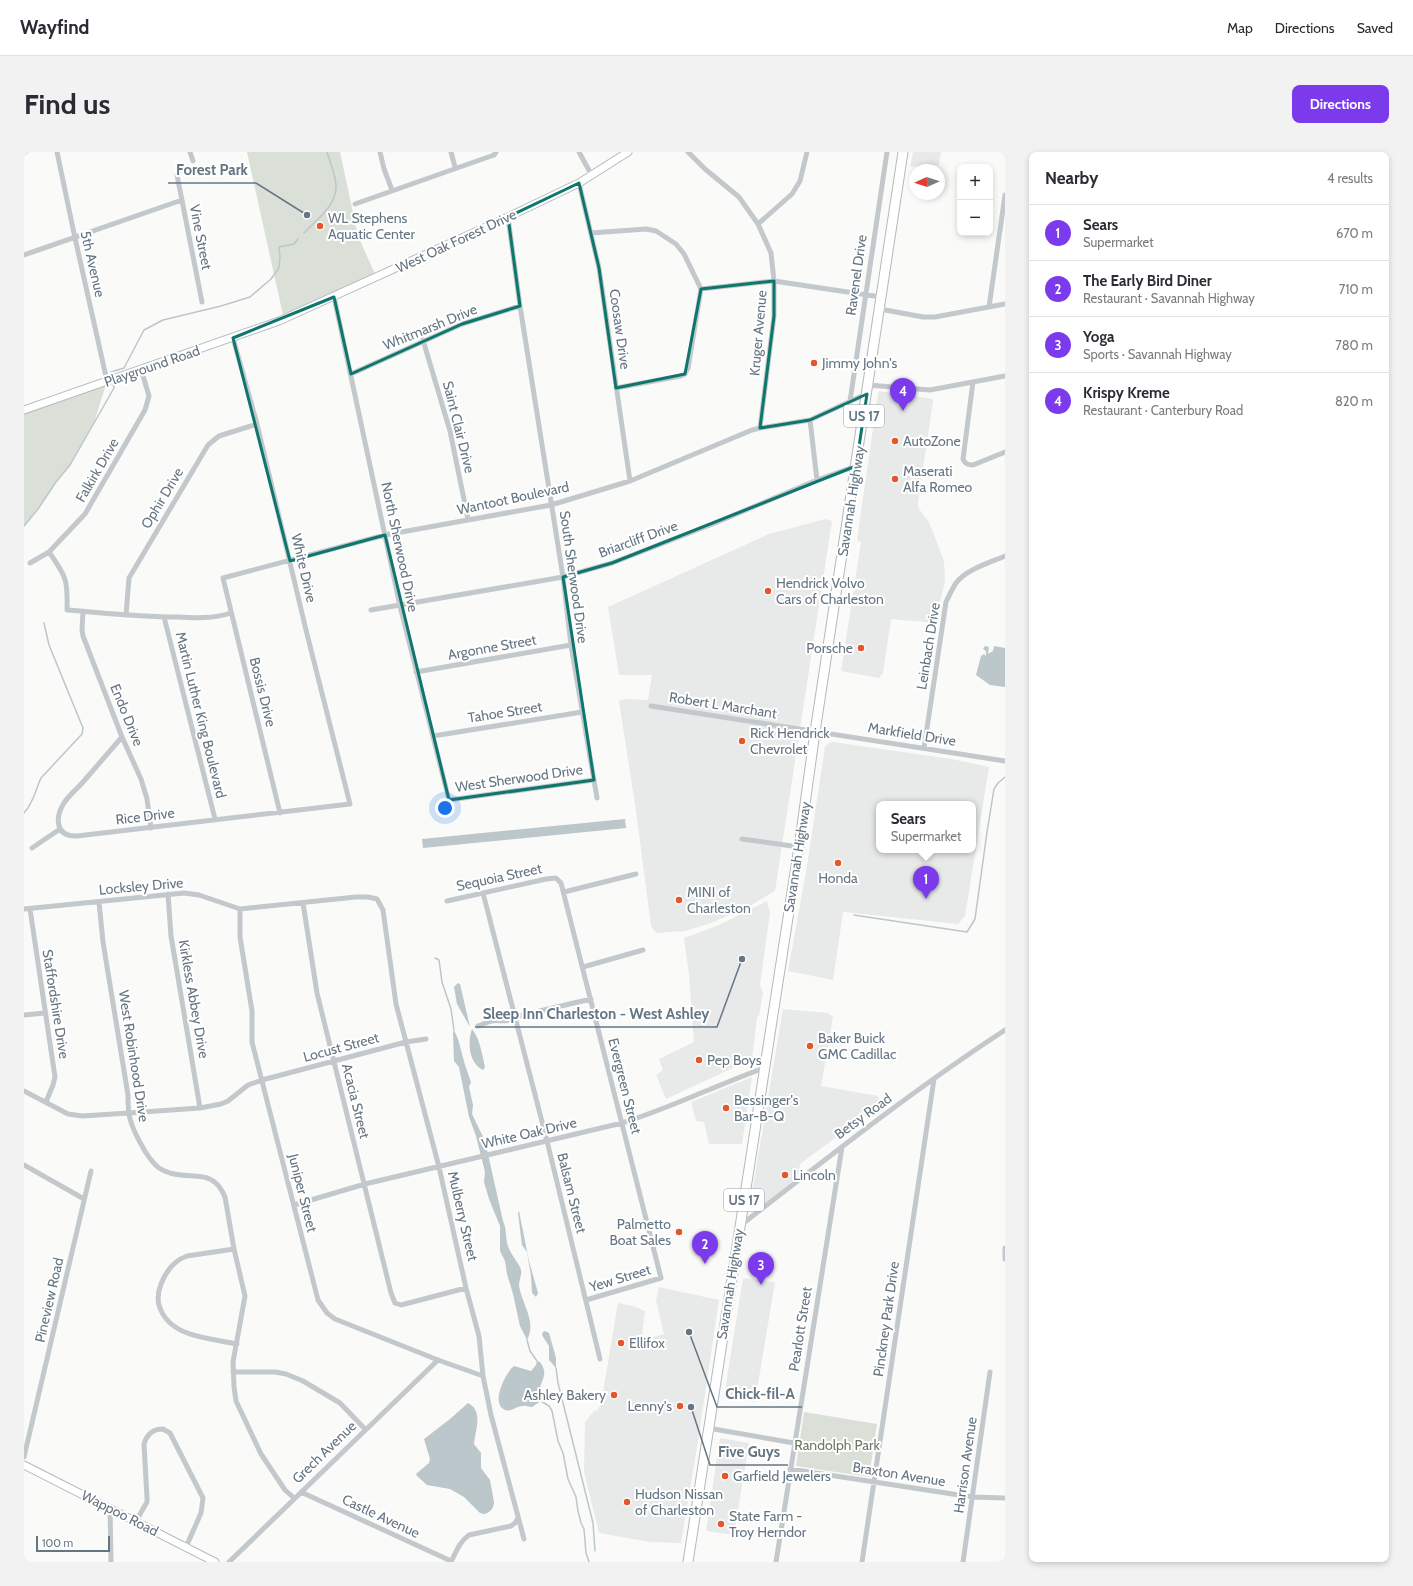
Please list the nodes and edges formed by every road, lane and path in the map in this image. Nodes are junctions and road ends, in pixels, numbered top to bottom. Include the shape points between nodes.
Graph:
1 (57, 152) edge
2 (190, 152) edge
3 (380, 152) edge
4 (452, 152) edge
5 (496, 152) edge
6 (579, 152) edge
7 (628, 152) edge
8 (688, 152) edge
9 (807, 152) edge
10 (887, 152) edge
11 (903, 152) edge
12 (193, 161) dead end
13 (455, 168) junction
14 (591, 174) junction
15 (177, 175) dead end
16 (579, 183) junction
17 (392, 190) junction
18 (1005, 195) edge
19 (182, 200) junction
20 (355, 204) dead end
21 (508, 217) junction
22 (758, 224) junction
23 (591, 233) junction
24 (75, 238) junction
25 (24, 255) edge
26 (774, 281) junction
27 (701, 290) junction
28 (865, 296) junction
29 (334, 297) junction
30 (882, 297) junction
31 (202, 302) dead end
32 (1005, 304) edge
33 (520, 306) junction
34 (989, 307) junction
35 (880, 309) junction
36 (279, 321) joint
37 (233, 338) junction
38 (423, 340) junction
39 (141, 370) junction
40 (351, 374) junction
41 (1005, 376) edge
42 (107, 381) junction
43 (973, 382) junction
44 (616, 388) junction
45 (867, 390) junction
46 (850, 401) junction
47 (24, 410) edge
48 (810, 420) junction
49 (257, 424) junction
50 (760, 428) junction
51 (1005, 452) edge
52 (856, 466) junction
53 (817, 480) junction
54 (630, 481) junction
55 (551, 505) junction
56 (468, 519) junction
57 (385, 536) junction
58 (49, 552) junction
59 (1005, 556) edge
60 (290, 561) junction
61 (30, 563) dead end
62 (563, 577) junction
63 (224, 578) joint
64 (400, 606) junction
65 (372, 610) dead end
66 (83, 611) junction
67 (231, 613) junction
68 (126, 615) junction
69 (164, 617) junction
70 (571, 645) junction
71 (416, 672) junction
72 (651, 706) dead end
73 (582, 712) junction
74 (815, 732) junction
75 (432, 736) junction
76 (122, 737) junction
77 (924, 748) junction
78 (1005, 761) edge
79 (594, 780) junction
80 (597, 798) dead end
81 (449, 800) joint
82 (350, 804) joint
83 (280, 813) junction
84 (215, 819) junction
85 (151, 828) junction
86 (60, 829) junction
87 (742, 839) dead end
88 (799, 847) junction
89 (32, 848) dead end
90 (636, 874) dead end
91 (556, 878) joint
92 (564, 892) junction
93 (483, 893) junction
94 (168, 894) junction
95 (377, 899) joint
96 (447, 901) dead end
97 (99, 902) junction
98 (303, 903) junction
99 (27, 909) edge
100 (240, 909) junction
101 (643, 950) dead end
102 (583, 967) junction
103 (591, 999) junction
104 (45, 1013) junction
105 (24, 1015) edge
106 (514, 1017) junction
107 (478, 1026) dead end
108 (1005, 1030) edge
109 (426, 1038) dead end
110 (406, 1042) junction
111 (333, 1061) junction
112 (764, 1068) junction
113 (934, 1078) junction
114 (262, 1080) junction
115 (24, 1091) edge
116 (46, 1102) junction
117 (200, 1108) junction
118 (129, 1113) junction
119 (622, 1123) junction
120 (547, 1141) junction
121 (842, 1146) junction
122 (24, 1165) edge
123 (439, 1167) junction
124 (91, 1171) dead end
125 (365, 1184) junction
126 (84, 1200) junction
127 (294, 1205) junction
128 (740, 1226) junction
129 (1005, 1248) edge
130 (234, 1249) junction
131 (1005, 1260) edge
132 (661, 1278) joint
133 (466, 1288) junction
134 (586, 1300) junction
135 (237, 1344) junction
136 (600, 1359) dead end
137 (438, 1360) junction
138 (233, 1372) junction
139 (990, 1372) dead end
140 (483, 1376) junction
141 (708, 1428) junction
142 (365, 1429) junction
143 (794, 1443) junction
144 (24, 1457) edge
145 (24, 1465) edge
146 (790, 1469) junction
147 (874, 1482) junction
148 (301, 1492) junction
149 (972, 1497) junction
150 (294, 1498) junction
151 (1005, 1498) edge
152 (110, 1508) junction
153 (518, 1518) junction
154 (136, 1521) junction
155 (524, 1540) dead end
156 (186, 1547) junction
157 (111, 1562) edge
158 (215, 1562) edge
159 (228, 1562) edge
160 (451, 1562) edge
161 (688, 1562) edge
162 (776, 1562) edge
163 (862, 1562) edge
164 (963, 1562) edge

1 - 24 street, 5th Avenue
2 - 12 street
3 - 17 street
4 - 13 street
5 - 13 street via 494,155
6 - 14 street
7 - 14 main road, West Oak Forest Drive
8 - 22 street, Kruger Avenue via 738,197
9 - 22 street via 800,181 792,194
10 - 28 street, Ravenel Drive
11 - 30 highway, Savannah Highway / US 17
13 - 17 street
14 - 16 main road, West Oak Forest Drive
15 - 19 street, Vine Street
16 - 21 main road, West Oak Forest Drive
16 - 23 street, Coosaw Drive
17 - 20 street
18 - 34 street
19 - 24 street
19 - 31 street, Vine Street
21 - 29 main road, West Oak Forest Drive
21 - 33 street, South Sherwood Drive
22 - 26 street, Kruger Avenue via 771,253
23 - 27 street via 646,229 656,231 676,244 684,254
23 - 44 street, Coosaw Drive via 599,268
24 - 25 street
24 - 42 street, 5th Avenue
26 - 27 street
26 - 28 street
26 - 50 street, Kruger Avenue via 774,316
27 - 44 street via 685,374
28 - 30 street
28 - 46 street, Ravenel Drive
29 - 36 main road, West Oak Forest Drive
29 - 40 street, North Sherwood Drive
30 - 35 highway, Savannah Highway / US 17
32 - 34 street
33 - 38 street, Whitmarsh Drive via 462,324
33 - 55 street, South Sherwood Drive
34 - 35 street via 935,317
35 - 45 highway, Savannah Highway / US 17
36 - 37 main road, Playground Road
37 - 39 main road, Playground Road
37 - 49 street, White Drive
38 - 40 street, Whitmarsh Drive
38 - 56 street, Saint Clair Drive via 450,431
39 - 42 main road, Playground Road
39 - 58 street, Falkirk Drive via 149,396 145,410 85,514
40 - 57 street, North Sherwood Drive
41 - 43 street
42 - 47 main road, Playground Road
43 - 45 street via 930,390
43 - 51 street via 963,459 973,465
44 - 54 street, Coosaw Drive
45 - 46 street, Wantoot Boulevard
45 - 52 highway, Savannah Highway / US 17
46 - 48 street, Wantoot Boulevard
48 - 50 street, Wantoot Boulevard
48 - 53 street
49 - 60 street, White Drive
49 - 68 street, Ophir Drive via 219,436 208,445 129,578
50 - 54 street, Wantoot Boulevard
52 - 53 street, Briarcliff Drive
52 - 74 highway, Savannah Highway / US 17
53 - 62 street, Briarcliff Drive via 612,563
54 - 55 street, Wantoot Boulevard
55 - 56 street, Wantoot Boulevard
55 - 62 street, South Sherwood Drive
56 - 57 street, Wantoot Boulevard
57 - 60 street, Wantoot Boulevard
57 - 64 street, North Sherwood Drive
58 - 61 street, Falkirk Drive
58 - 66 street via 65,576 68,610
59 - 77 street, Leinbach Drive via 964,575 946,602
60 - 63 street, Wantoot Boulevard
60 - 82 street, White Drive
62 - 64 street, Briarcliff Drive
62 - 70 street, South Sherwood Drive
63 - 67 street, Bossis Drive
64 - 65 street, Briarcliff Drive
64 - 71 street, North Sherwood Drive
66 - 68 street
66 - 76 street, Endo Drive via 83,636
67 - 69 street via 206,618
67 - 83 street, Bossis Drive
68 - 69 street
69 - 84 street, Martin Luther King Boulevard
70 - 71 street, Argonne Street
70 - 73 street, South Sherwood Drive
71 - 75 street, North Sherwood Drive
72 - 74 street, Robert L Marchant
73 - 75 street, Tahoe Street
73 - 79 street, South Sherwood Drive
74 - 77 street, Markfield Drive
74 - 88 highway, Savannah Highway / US 17
75 - 81 street, North Sherwood Drive
76 - 85 street, Endo Drive via 145,789
76 - 86 street via 65,802 58,817
77 - 78 street, Markfield Drive
79 - 80 street, South Sherwood Drive
79 - 81 street, West Sherwood Drive
82 - 83 street, Rice Drive
83 - 84 street, Rice Drive
84 - 85 street, Rice Drive
85 - 86 street, Rice Drive via 72,836
86 - 89 street
87 - 88 street
88 - 112 highway, Savannah Highway / US 17
90 - 92 street
91 - 92 street, Evergreen Street
91 - 93 street, Sequoia Street
92 - 102 street, Evergreen Street
93 - 96 street, Sequoia Street
93 - 106 street, Balsam Street
94 - 97 street, Locksley Drive
94 - 100 street, Locksley Drive via 199,895
94 - 117 street, Kirkless Abbey Drive via 171,936
95 - 98 street, Locksley Drive via 356,897
95 - 110 street, Mulberry Street via 383,910 396,1004
97 - 99 street, Locksley Drive
97 - 118 street, West Robinhood Drive
98 - 100 street, Locksley Drive
98 - 111 street, Acacia Street via 317,993
99 - 104 street, Staffordshire Drive
100 - 114 street, Juniper Street via 240,937 252,1011 252,1042
101 - 102 street
102 - 103 street, Evergreen Street
103 - 106 street
103 - 119 street, Evergreen Street
104 - 105 street
104 - 116 street, Staffordshire Drive via 54,1077
106 - 107 street via 511,1020 492,1021
106 - 120 street, Balsam Street
108 - 113 street, Betsy Road
109 - 110 street, Locust Street
110 - 111 street, Locust Street
110 - 123 street, Mulberry Street
111 - 114 street, Locust Street
111 - 125 street, Acacia Street
112 - 119 street, White Oak Drive via 650,1115
112 - 128 highway, Savannah Highway / US 17
113 - 121 street, Betsy Road
113 - 147 street, Pinckney Park Drive
114 - 117 street, Locust Street via 248,1085 228,1101
114 - 127 street, Juniper Street
115 - 116 street, Locust Street
116 - 118 street, Locust Street via 68,1114 82,1116
117 - 118 street, Locust Street
118 - 130 street, West Robinhood Drive via 136,1135 158,1168 171,1173 206,1177 219,1184 225,1197
119 - 120 street, White Oak Drive
119 - 132 street, Evergreen Street
120 - 123 street, White Oak Drive
120 - 134 street, Balsam Street
121 - 128 street, Betsy Road
121 - 143 street, Pearlott Street
122 - 126 street
123 - 125 street, White Oak Drive
123 - 133 street, Mulberry Street
124 - 126 street, Pineview Road
125 - 127 street, White Oak Drive
125 - 133 street, Acacia Street via 395,1303 401,1305
126 - 144 street, Pineview Road
127 - 137 street, Juniper Street via 318,1300 327,1313 335,1319
128 - 141 highway, Savannah Highway / US 17
129 - 131 street
130 - 135 street, West Robinhood Drive via 245,1296
130 - 135 street via 179,1259 166,1273 160,1287 158,1304 166,1320 179,1330
132 - 134 street, Yew Street
133 - 140 street, Mulberry Street via 479,1336
134 - 136 street, Balsam Street
135 - 138 street, West Robinhood Drive
137 - 140 street, Juniper Street
137 - 142 street, Grech Avenue
138 - 142 street via 275,1372 292,1376 340,1403
138 - 150 street, West Robinhood Drive via 236,1401 260,1454 285,1490
139 - 149 street, Harrison Avenue
140 - 153 street, Mulberry Street
141 - 143 street
141 - 161 highway, Savannah Highway / US 17
142 - 148 street, Grech Avenue
143 - 146 street, Pearlott Street
145 - 152 main road, Wappoo Road
146 - 147 street, Braxton Avenue
146 - 162 street, Pearlott Street
147 - 149 street, Braxton Avenue
147 - 163 street, Pinckney Park Drive
148 - 150 street, Grech Avenue
148 - 160 street, Castle Avenue
149 - 151 street, Braxton Avenue
149 - 164 street, Harrison Avenue
150 - 159 street, Grech Avenue
152 - 154 main road, Wappoo Road
152 - 157 street
153 - 155 street, Mulberry Street
153 - 160 street via 511,1526 469,1535 461,1543
154 - 156 main road, Wappoo Road
154 - 156 street via 148,1498 144,1444 153,1431 163,1429 170,1433 203,1498 201,1513
156 - 158 main road, Wappoo Road

